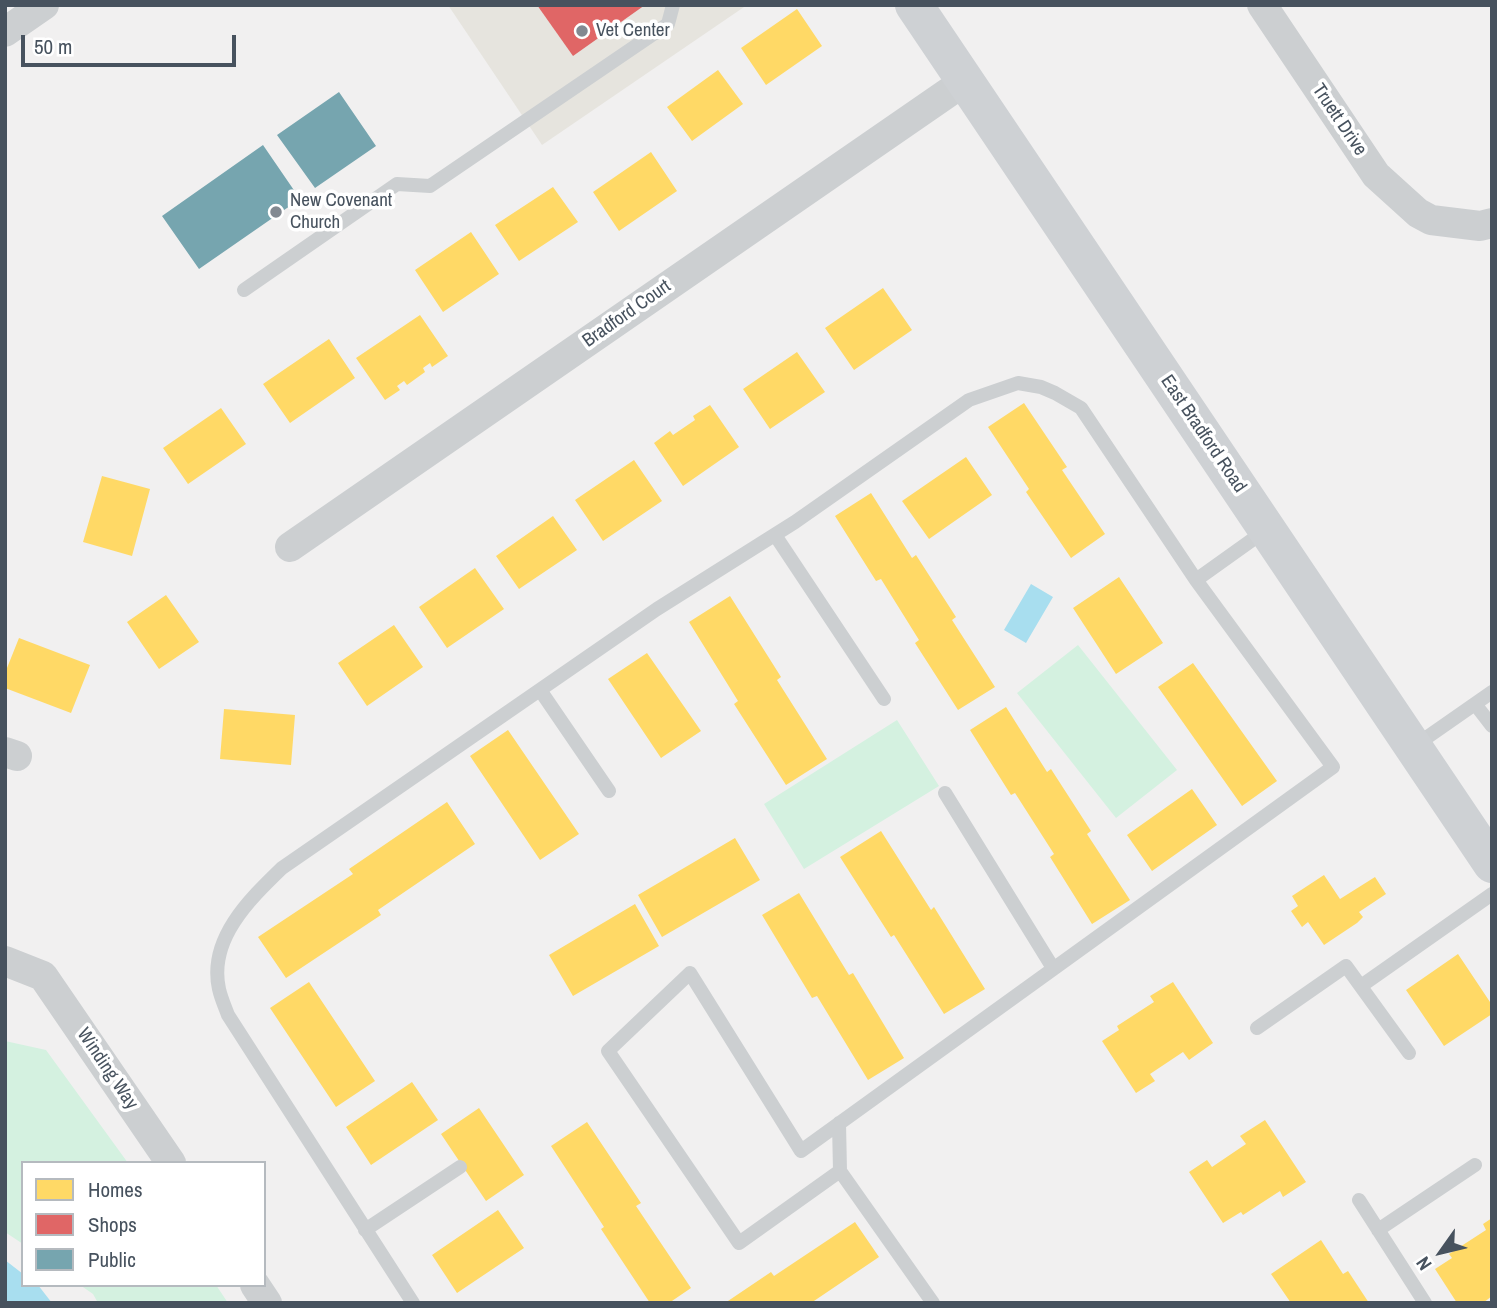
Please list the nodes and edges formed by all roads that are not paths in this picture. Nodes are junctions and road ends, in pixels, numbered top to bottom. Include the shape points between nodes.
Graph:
1 (44, 5) edge
2 (673, 5) edge
3 (914, 5) edge
4 (1262, 5) edge
5 (5, 32) edge
6 (965, 81) junction
7 (1492, 223) edge
8 (244, 290) dead end
9 (1267, 530) junction
10 (775, 535) junction
11 (290, 547) dead end
12 (1196, 580) junction
13 (540, 690) junction
14 (1492, 692) edge
15 (884, 699) dead end
16 (1475, 704) junction
17 (1492, 726) edge
18 (1413, 747) junction
19 (609, 790) dead end
20 (945, 793) dead end
21 (1492, 864) edge
22 (1492, 894) edge
23 (5, 961) edge
24 (1053, 968) junction
25 (1361, 986) junction
26 (1257, 1028) dead end
27 (1409, 1053) dead end
28 (839, 1123) junction
29 (170, 1161) edge
30 (1475, 1165) dead end
31 (460, 1167) dead end
32 (840, 1171) junction
33 (1359, 1200) dead end
34 (365, 1230) junction
35 (1378, 1230) junction
36 (256, 1287) edge
37 (267, 1303) edge
38 (413, 1303) edge
39 (933, 1303) edge
40 (1425, 1303) edge

1 - 5 street
2 - 8 lane via 668,23 430,186 397,184
3 - 6 street, East Bradford Road
4 - 7 street, Truett Drive via 1376,175 1431,220 1480,226
6 - 9 street, East Bradford Road
6 - 11 street, Bradford Court
9 - 12 lane
9 - 18 street, East Bradford Road
10 - 12 lane via 969,400 1018,383 1041,387 1081,408
10 - 13 lane
10 - 15 lane
12 - 24 lane via 1334,767
13 - 19 lane
13 - 34 lane via 282,868 232,923 220,957 218,987 228,1016
14 - 16 lane
16 - 17 lane
16 - 18 lane
18 - 21 street, East Bradford Road
20 - 24 lane
22 - 25 lane
23 - 29 street, Winding Way via 43,976
24 - 28 lane
25 - 26 lane via 1346,966
25 - 27 lane
28 - 32 lane
28 - 32 lane via 801,1151 690,973 608,1051 739,1243
30 - 35 lane
31 - 34 lane
32 - 39 lane
33 - 35 lane
34 - 38 lane
35 - 40 lane
36 - 37 street

